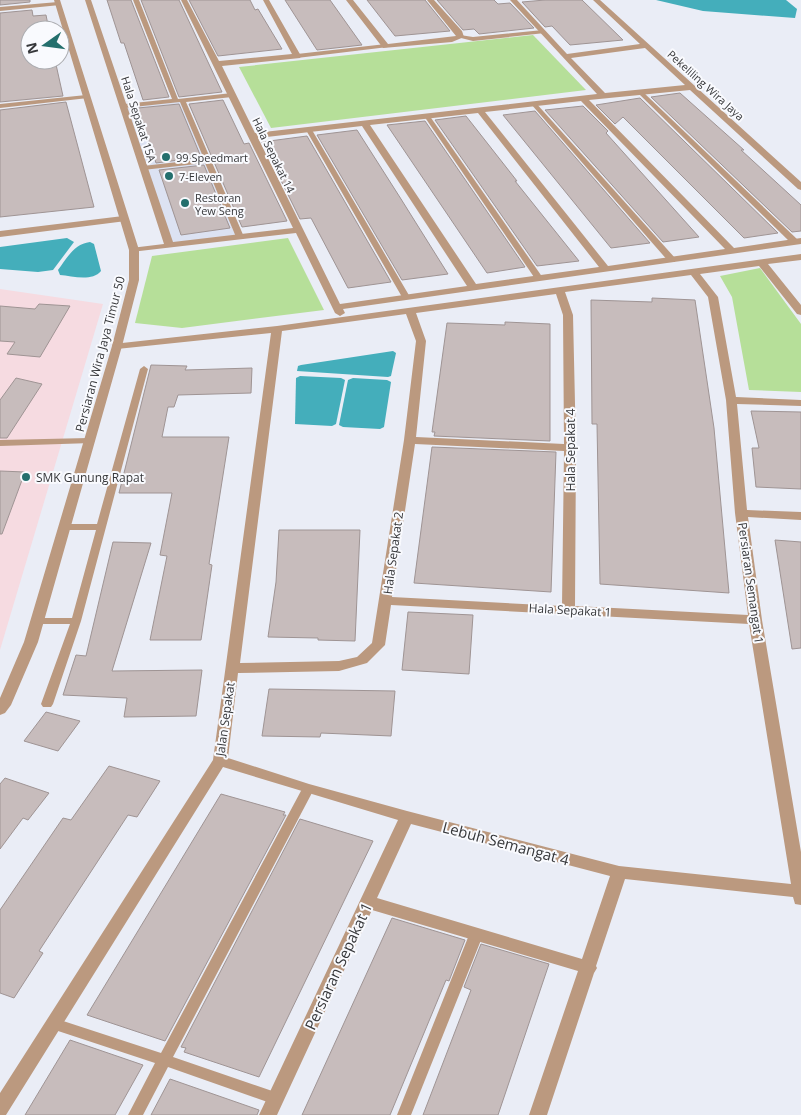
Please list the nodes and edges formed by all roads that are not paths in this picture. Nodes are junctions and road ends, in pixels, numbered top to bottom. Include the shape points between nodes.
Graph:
1 (88, 0) edge
2 (136, 0) edge
3 (184, 0) edge
4 (266, 0) edge
5 (349, 0) edge
6 (430, 0) edge
7 (512, 0) edge
8 (596, 0) edge
9 (58, 2) edge
10 (0, 9) edge
11 (543, 32) junction
12 (459, 35) junction
13 (386, 46) junction
14 (646, 46) junction
15 (297, 56) junction
16 (566, 56) junction
17 (218, 64) junction
18 (693, 87) junction
19 (641, 93) junction
20 (601, 94) junction
21 (232, 95) junction
22 (86, 97) junction
23 (583, 98) junction
24 (179, 101) junction
25 (533, 103) junction
26 (0, 106) edge
27 (124, 106) junction
28 (479, 109) junction
29 (427, 116) junction
30 (364, 123) junction
31 (309, 130) junction
32 (253, 136) junction
33 (208, 161) junction
34 (143, 168) junction
35 (801, 187) edge
36 (123, 219) junction
37 (299, 230) junction
38 (0, 234) edge
39 (240, 237) junction
40 (798, 242) edge
41 (169, 245) junction
42 (134, 250) junction
43 (732, 251) junction
44 (801, 257) edge
45 (672, 260) junction
46 (762, 263) junction
47 (606, 269) junction
48 (694, 272) junction
49 (539, 278) junction
50 (474, 288) junction
51 (560, 291) junction
52 (406, 297) junction
53 (337, 307) junction
54 (410, 311) junction
55 (801, 312) edge
56 (343, 320) junction
57 (277, 329) junction
58 (117, 346) junction
59 (144, 368) dead end
60 (731, 400) junction
61 (801, 403) edge
62 (410, 440) junction
63 (89, 441) junction
64 (0, 443) edge
65 (570, 448) junction
66 (741, 513) junction
67 (801, 516) edge
68 (64, 527) junction
69 (101, 527) junction
70 (386, 602) junction
71 (568, 610) junction
72 (755, 620) junction
73 (37, 621) junction
74 (76, 621) junction
75 (233, 668) junction
76 (47, 704) dead end
77 (0, 710) edge
78 (220, 761) junction
79 (308, 789) junction
80 (407, 817) junction
81 (796, 843) edge
82 (619, 872) junction
83 (800, 895) edge
84 (368, 902) junction
85 (476, 935) junction
86 (588, 968) junction
87 (54, 1024) junction
88 (165, 1060) junction
89 (276, 1098) junction
90 (0, 1108) edge
91 (135, 1115) edge
92 (268, 1115) edge
93 (404, 1115) edge
94 (538, 1115) edge

1 - 27 street, Hala Sepakat 15A
2 - 24 lane
3 - 17 street, Hala Sepakat 14
4 - 15 street
5 - 13 street
6 - 12 street
7 - 11 street
8 - 14 street, Pekeliling Wira Jaya
9 - 10 street
9 - 22 street, Persiaran Wira Jaya Timur 50
11 - 12 lane via 473,38
11 - 16 street
12 - 13 street via 452,40
13 - 15 lane
14 - 16 street
14 - 18 street, Pekeliling Wira Jaya
15 - 17 street
16 - 20 street
17 - 21 street, Hala Sepakat 14
18 - 19 street
18 - 35 street, Pekeliling Wira Jaya
19 - 20 street
19 - 40 lane
20 - 23 street
21 - 24 lane
21 - 32 street, Hala Sepakat 14
22 - 26 lane
22 - 36 street, Persiaran Wira Jaya Timur 50
23 - 25 street
23 - 43 street
24 - 27 lane
24 - 33 lane
25 - 28 street
25 - 45 lane
27 - 34 street, Hala Sepakat 15A
28 - 29 street
28 - 47 street
29 - 30 street
29 - 49 lane
30 - 31 street
30 - 50 street
31 - 32 street
31 - 52 lane
32 - 37 street, Hala Sepakat 14
33 - 34 lane
33 - 39 lane
34 - 41 street, Hala Sepakat 15A
36 - 38 street
36 - 42 street, Persiaran Wira Jaya Timur 50
37 - 39 street
37 - 53 street, Hala Sepakat 14
39 - 41 street
40 - 43 street
41 - 42 street
42 - 58 street, Persiaran Wira Jaya Timur 50 via 134,280
43 - 45 street
44 - 46 street
45 - 47 street
46 - 48 street
46 - 55 street
47 - 49 street
48 - 51 street
48 - 60 street, Persiaran Semangat 1 via 713,297
49 - 50 street
50 - 52 street
51 - 54 street
51 - 65 street, Hala Sepakat 4 via 568,315
52 - 53 street
53 - 56 street, Hala Sepakat 14
54 - 56 street
54 - 62 street, Hala Sepakat 2 via 421,340
56 - 57 street
57 - 58 street
57 - 75 street, Jalan Sepakat
58 - 63 street, Persiaran Wira Jaya Timur 50
59 - 69 lane
60 - 61 street
60 - 66 street, Persiaran Semangat 1
62 - 65 street
62 - 70 street, Hala Sepakat 2
63 - 64 lane
63 - 68 street, Persiaran Wira Jaya Timur 50
65 - 71 street, Hala Sepakat 4
66 - 67 street
66 - 72 street, Persiaran Semangat 1
68 - 69 lane
68 - 73 street, Persiaran Wira Jaya Timur 50
69 - 74 lane
70 - 71 street, Hala Sepakat 1
70 - 75 street, Hala Sepakat 2 via 378,645 362,660 338,666
71 - 72 street, Hala Sepakat 1
72 - 81 street, Persiaran Semangat 1
73 - 74 lane
73 - 77 street, Persiaran Wira Jaya Timur 50
74 - 76 lane
75 - 78 street, Jalan Sepakat
78 - 79 street, Lebuh Semangat 4
78 - 87 street, Jalan Sepakat
79 - 80 street, Lebuh Semangat 4
79 - 88 lane
80 - 82 street, Lebuh Semangat 4
80 - 84 street, Persiaran Sepakat 1
81 - 83 street, Persiaran Semangat 1
82 - 83 street, Lebuh Semangat 4
82 - 86 street
84 - 85 street
84 - 89 street, Persiaran Sepakat 1
85 - 86 street
85 - 93 lane
86 - 94 street
87 - 88 lane
87 - 90 street, Jalan Sepakat
88 - 89 lane
88 - 91 lane
89 - 92 street, Persiaran Sepakat 1

